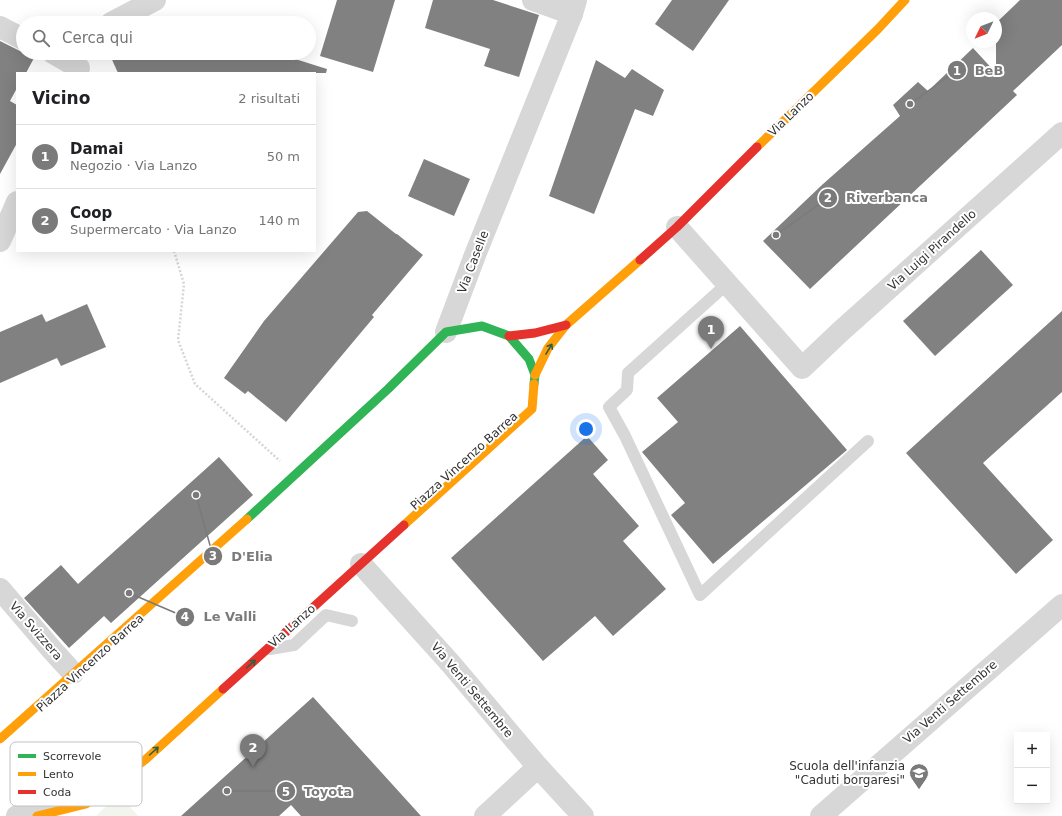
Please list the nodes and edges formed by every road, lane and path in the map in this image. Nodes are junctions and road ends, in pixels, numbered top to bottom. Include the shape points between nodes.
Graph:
1 (155, 0) edge
2 (533, 0) edge
3 (905, 0) edge
4 (574, 7) edge
5 (124, 16) edge
6 (0, 27) edge
7 (16, 35) edge
8 (69, 60) edge
9 (81, 65) edge
10 (1062, 133) edge
11 (16, 204) edge
12 (677, 227) junction
13 (0, 242) edge
14 (174, 252) edge
15 (728, 283) junction
16 (566, 325) junction
17 (446, 332) junction
18 (509, 336) junction
19 (535, 375) junction
20 (868, 441) dead end
21 (295, 474) junction
22 (361, 564) junction
23 (0, 589) edge
24 (1062, 604) edge
25 (352, 621) dead end
26 (266, 650) junction
27 (73, 673) junction
28 (0, 739) edge
29 (0, 743) edge
30 (142, 750) edge
31 (142, 762) edge
32 (538, 767) junction
33 (45, 806) edge
34 (78, 806) edge
35 (17, 816) edge
36 (37, 816) edge
37 (485, 816) edge
38 (583, 816) edge
39 (821, 816) edge

1 - 5 street
2 - 4 street
3 - 12 street, Via Lanzo
4 - 17 street, Via Caselle
6 - 7 street
8 - 9 street
10 - 15 street, Via Luigi Pirandello via 802,368
11 - 13 street
12 - 15 street
12 - 16 street, Via Lanzo
14 - 21 path via 184,284 178,340 195,384
15 - 20 lane via 628,373 627,390 609,407 700,595
16 - 18 street, Via Lanzo via 536,333
19 -> 16 street, Via Lanzo via 548,348
17 - 18 street via 482,326
17 - 21 street, Via Caselle
18 - 19 street via 529,359
19 - 22 street, Via Lanzo via 532,409
21 - 27 street
22 - 26 street, Via Lanzo
22 - 32 street, Via Venti Settembre via 451,664
23 - 27 street, Via Svizzera
24 - 39 street, Via Venti Settembre
25 - 26 lane via 326,615 294,645
31 -> 26 street, Via Lanzo
27 - 28 street
29 - 30 street, Piazza Vincenzo Barrea via 450,341 472,333 484,333 496,336 516,350 527,371 528,383 523,406 516,415
32 - 37 street
32 - 38 street, Via Venti Settembre
33 - 35 street, Piazza Vincenzo Barrea
36 -> 34 street, Via Lanzo

